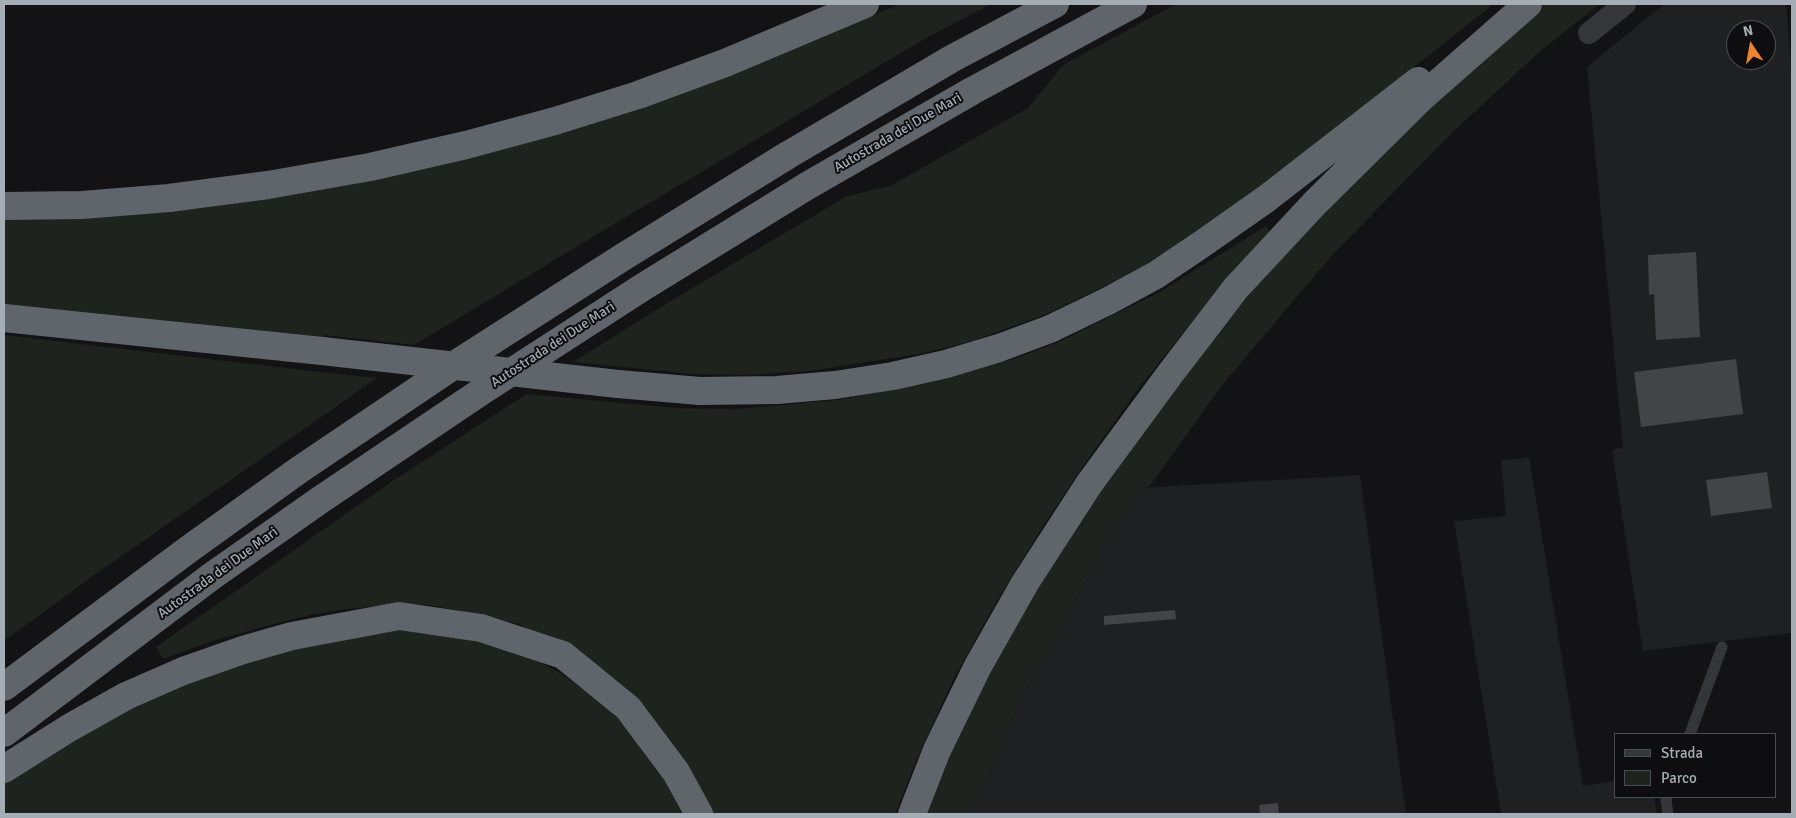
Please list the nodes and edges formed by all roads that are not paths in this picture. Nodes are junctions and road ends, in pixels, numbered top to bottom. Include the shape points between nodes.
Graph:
1 (865, 4) edge
2 (1055, 4) edge
3 (1132, 4) edge
4 (1519, 4) edge
5 (1528, 4) edge
6 (1625, 4) edge
7 (1589, 33) dead end
8 (4, 206) edge
9 (4, 318) edge
10 (189, 549) junction
11 (1722, 647) dead end
12 (4, 674) edge
13 (4, 687) edge
14 (4, 733) edge
15 (1690, 733) edge
16 (4, 769) edge
17 (1667, 798) edge
18 (699, 814) edge
19 (912, 814) edge
20 (1668, 814) edge

1 - 8 highway via 725,63 638,95 466,145 370,167 268,185 82,205
2 - 10 highway via 953,58 623,257 395,405
3 - 14 highway, Autostrada dei Due Mari via 807,186 635,292 320,500 212,576
4 - 9 highway, bridge via 1266,199 1156,275 1050,329 946,364 893,376 777,390 700,391
5 - 19 highway via 1421,98 1314,204 1236,288 1170,374 1089,484 1025,583 978,666 937,750
6 - 7 street
10 - 12 highway
10 - 13 highway
11 - 15 lane
16 - 18 highway via 126,696 183,671 292,636 398,616 482,628 563,655 628,708 676,772
17 - 20 lane

